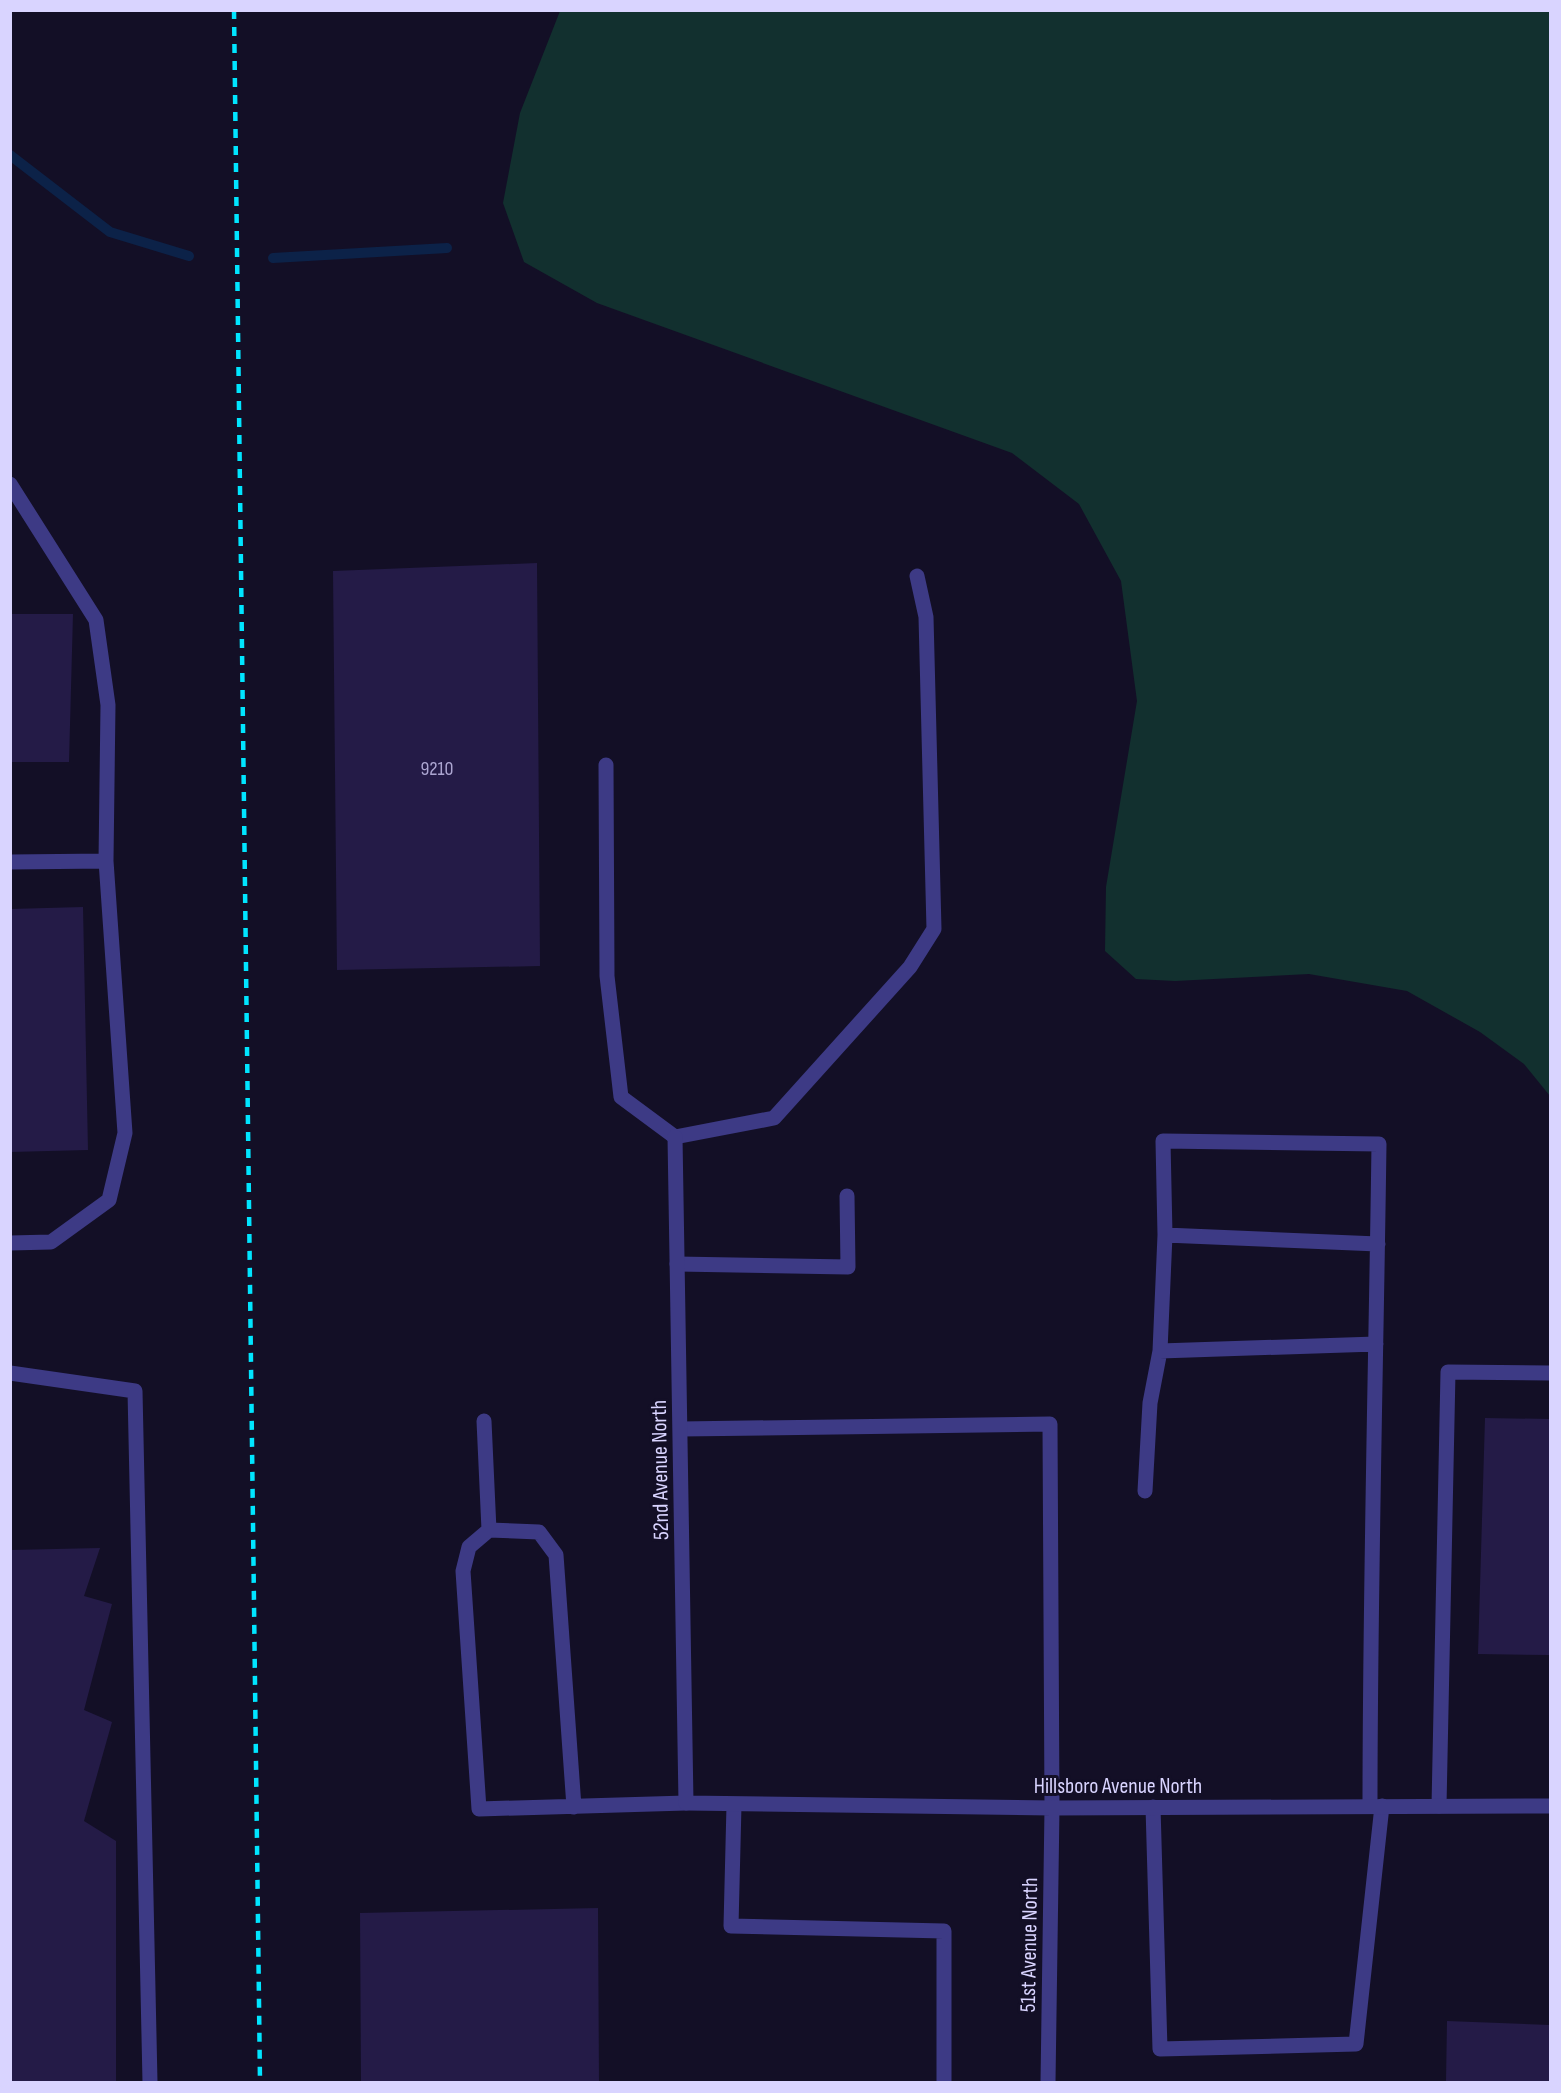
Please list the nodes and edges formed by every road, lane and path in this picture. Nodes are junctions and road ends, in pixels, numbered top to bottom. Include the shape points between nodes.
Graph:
1 (10, 484) edge
2 (917, 576) dead end
3 (606, 765) dead end
4 (106, 861) junction
5 (10, 862) edge
6 (675, 1137) junction
7 (847, 1196) dead end
8 (1165, 1236) junction
9 (10, 1243) edge
10 (1378, 1244) junction
11 (677, 1264) junction
12 (1376, 1344) junction
13 (1160, 1350) junction
14 (10, 1373) edge
15 (1551, 1373) edge
16 (484, 1421) dead end
17 (681, 1429) junction
18 (1145, 1491) dead end
19 (489, 1530) junction
20 (686, 1803) junction
21 (734, 1805) junction
22 (1376, 1806) junction
23 (1439, 1806) junction
24 (1551, 1806) edge
25 (574, 1807) junction
26 (1153, 1807) junction
27 (1052, 1808) junction
28 (150, 2082) edge
29 (944, 2082) edge
30 (1048, 2082) edge

1 - 4 street via 96,620 108,705
2 - 6 street via 926,617 934,929 910,967 774,1118
3 - 6 street via 607,976 621,1096
4 - 5 street
4 - 9 street via 125,1133 109,1200 51,1242
6 - 11 street, 52nd Avenue North
7 - 11 street via 848,1267
8 - 10 street
8 - 10 street via 1163,1141 1379,1144
8 - 13 street
10 - 12 street
11 - 17 street, 52nd Avenue North
12 - 13 street
12 - 22 street via 1370,1601
13 - 18 street via 1150,1402
14 - 28 street via 135,1391
15 - 23 street via 1448,1372
16 - 19 street
17 - 20 street, 52nd Avenue North
17 - 27 street, 51st Avenue North via 1050,1424
19 - 25 street via 539,1532 556,1555
19 - 25 street, Hillsboro Avenue North via 469,1547 464,1571 479,1809
20 - 21 street, Hillsboro Avenue North
20 - 25 street, Hillsboro Avenue North
21 - 27 street, Hillsboro Avenue North
21 - 29 street via 731,1926 944,1931
22 - 23 street, Hillsboro Avenue North
22 - 26 street, Hillsboro Avenue North
22 - 26 street via 1356,2044 1160,2049
23 - 24 street, Hillsboro Avenue North
26 - 27 street, Hillsboro Avenue North
27 - 30 street, 51st Avenue North

